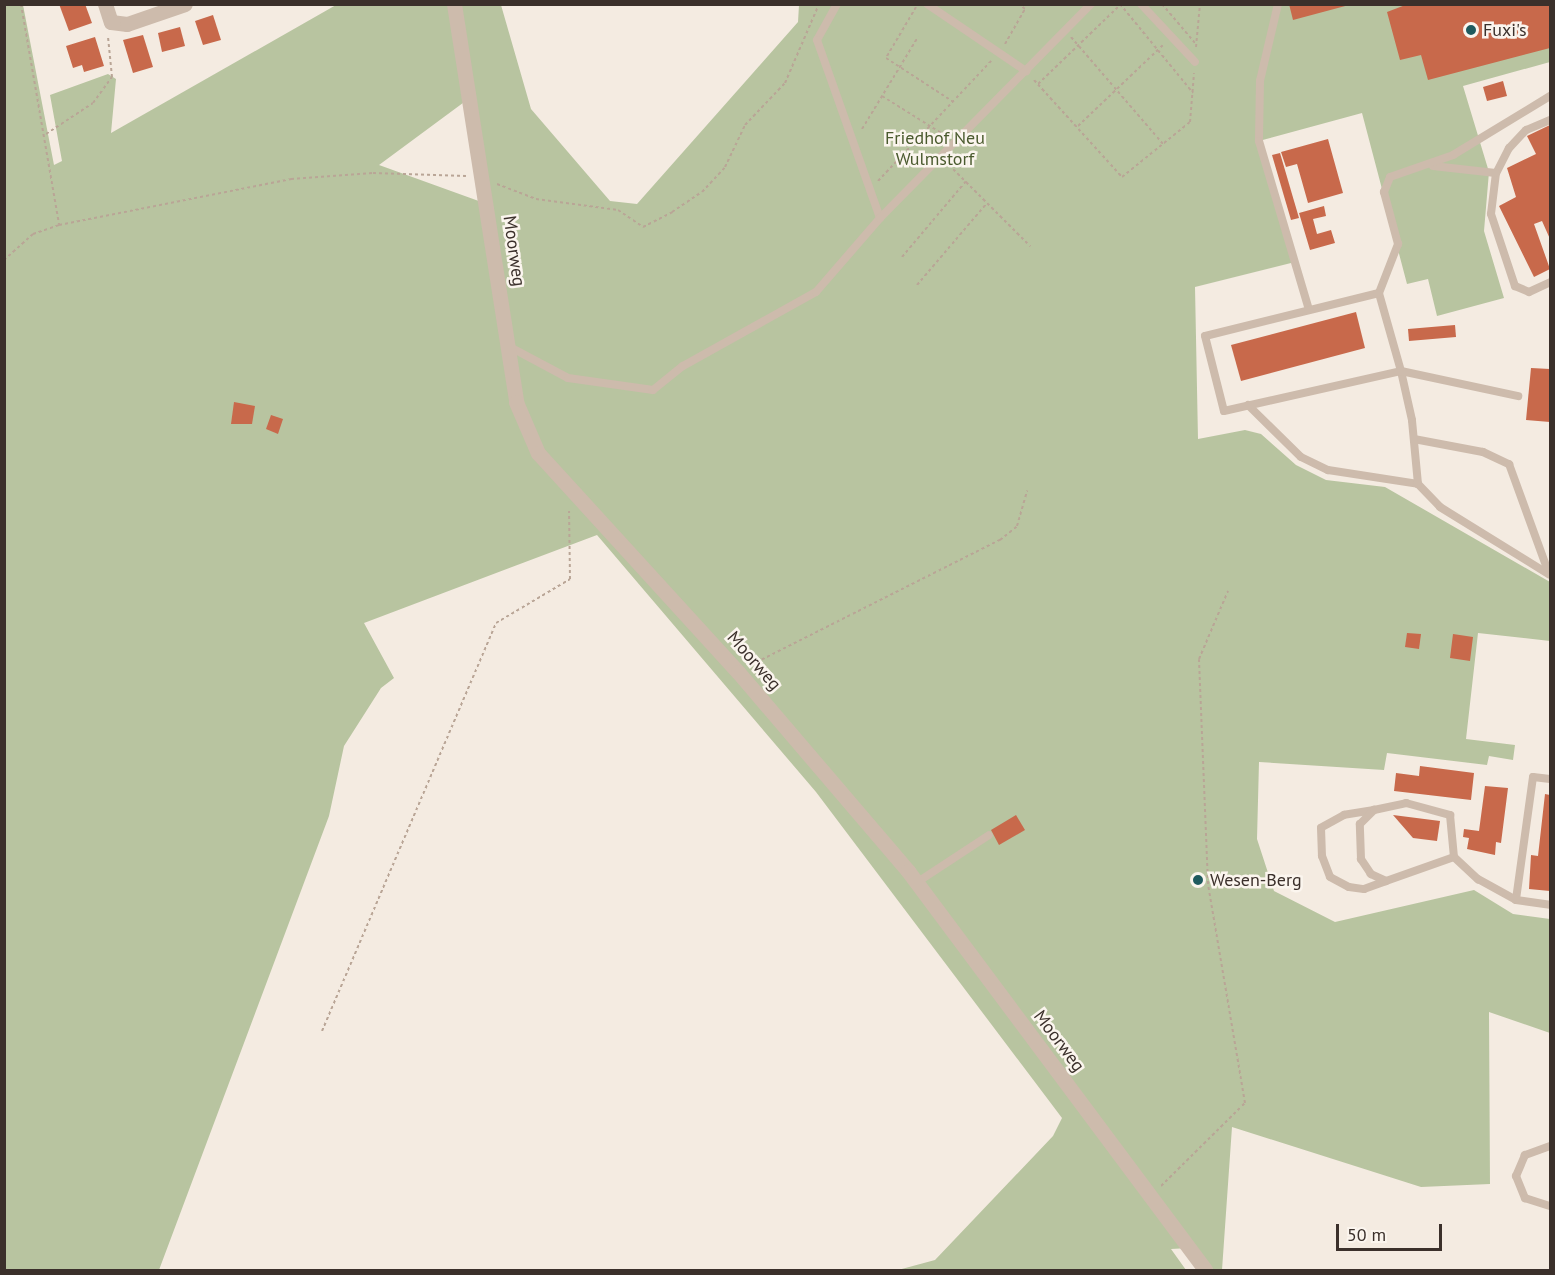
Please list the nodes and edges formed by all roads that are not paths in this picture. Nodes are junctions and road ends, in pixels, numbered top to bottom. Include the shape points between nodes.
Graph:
1 (105, 4) edge
2 (185, 4) edge
3 (454, 4) edge
4 (837, 4) edge
5 (927, 4) edge
6 (1091, 4) edge
7 (1141, 4) edge
8 (1278, 4) edge
9 (1195, 62) road end
10 (1026, 70) junction
11 (1551, 96) edge
12 (1551, 120) edge
13 (1429, 166) junction
14 (1496, 173) junction
15 (880, 218) junction
16 (1551, 282) edge
17 (1379, 292) junction
18 (1309, 310) junction
19 (506, 345) junction
20 (1401, 371) junction
21 (1518, 396) dead end
22 (1248, 405) junction
23 (1414, 439) junction
24 (1418, 484) junction
25 (1550, 575) edge
26 (1551, 779) edge
27 (1374, 810) junction
28 (989, 835) dead end
29 (1454, 857) junction
30 (1386, 881) junction
31 (916, 883) junction
32 (1516, 900) junction
33 (1551, 904) edge
34 (1551, 1146) edge
35 (1551, 1206) edge
36 (1205, 1270) edge

1 - 2 street via 111,22 127,24
3 - 19 street, Moorweg
4 - 15 lane via 817,40
5 - 10 lane
6 - 10 lane
7 - 9 lane
8 - 18 lane via 1260,81 1259,141
10 - 15 lane
11 - 13 lane
12 - 14 lane via 1526,130
13 - 14 lane
13 - 17 lane via 1390,177 1384,192 1398,244
14 - 16 lane via 1493,232 1515,286 1529,292
15 - 19 lane via 816,292 683,366 653,390 568,378
17 - 18 lane
17 - 20 lane
18 - 22 lane via 1205,336 1224,411
19 - 31 street, Moorweg via 516,402 538,453 738,672
20 - 21 lane
20 - 22 lane
20 - 23 lane
22 - 24 lane via 1301,458 1328,470
23 - 24 lane
23 - 25 lane via 1483,452 1509,464
24 - 25 lane via 1440,507
26 - 32 lane via 1533,777
27 - 29 lane via 1406,803 1450,815
27 - 30 lane via 1360,824 1361,858 1371,874
27 - 30 lane via 1344,815 1321,828 1322,856 1330,877 1349,887 1364,889
28 - 31 lane
29 - 30 lane
29 - 32 lane via 1478,879
31 - 36 street, Moorweg
32 - 33 lane
34 - 35 lane via 1525,1155 1516,1176 1525,1197

